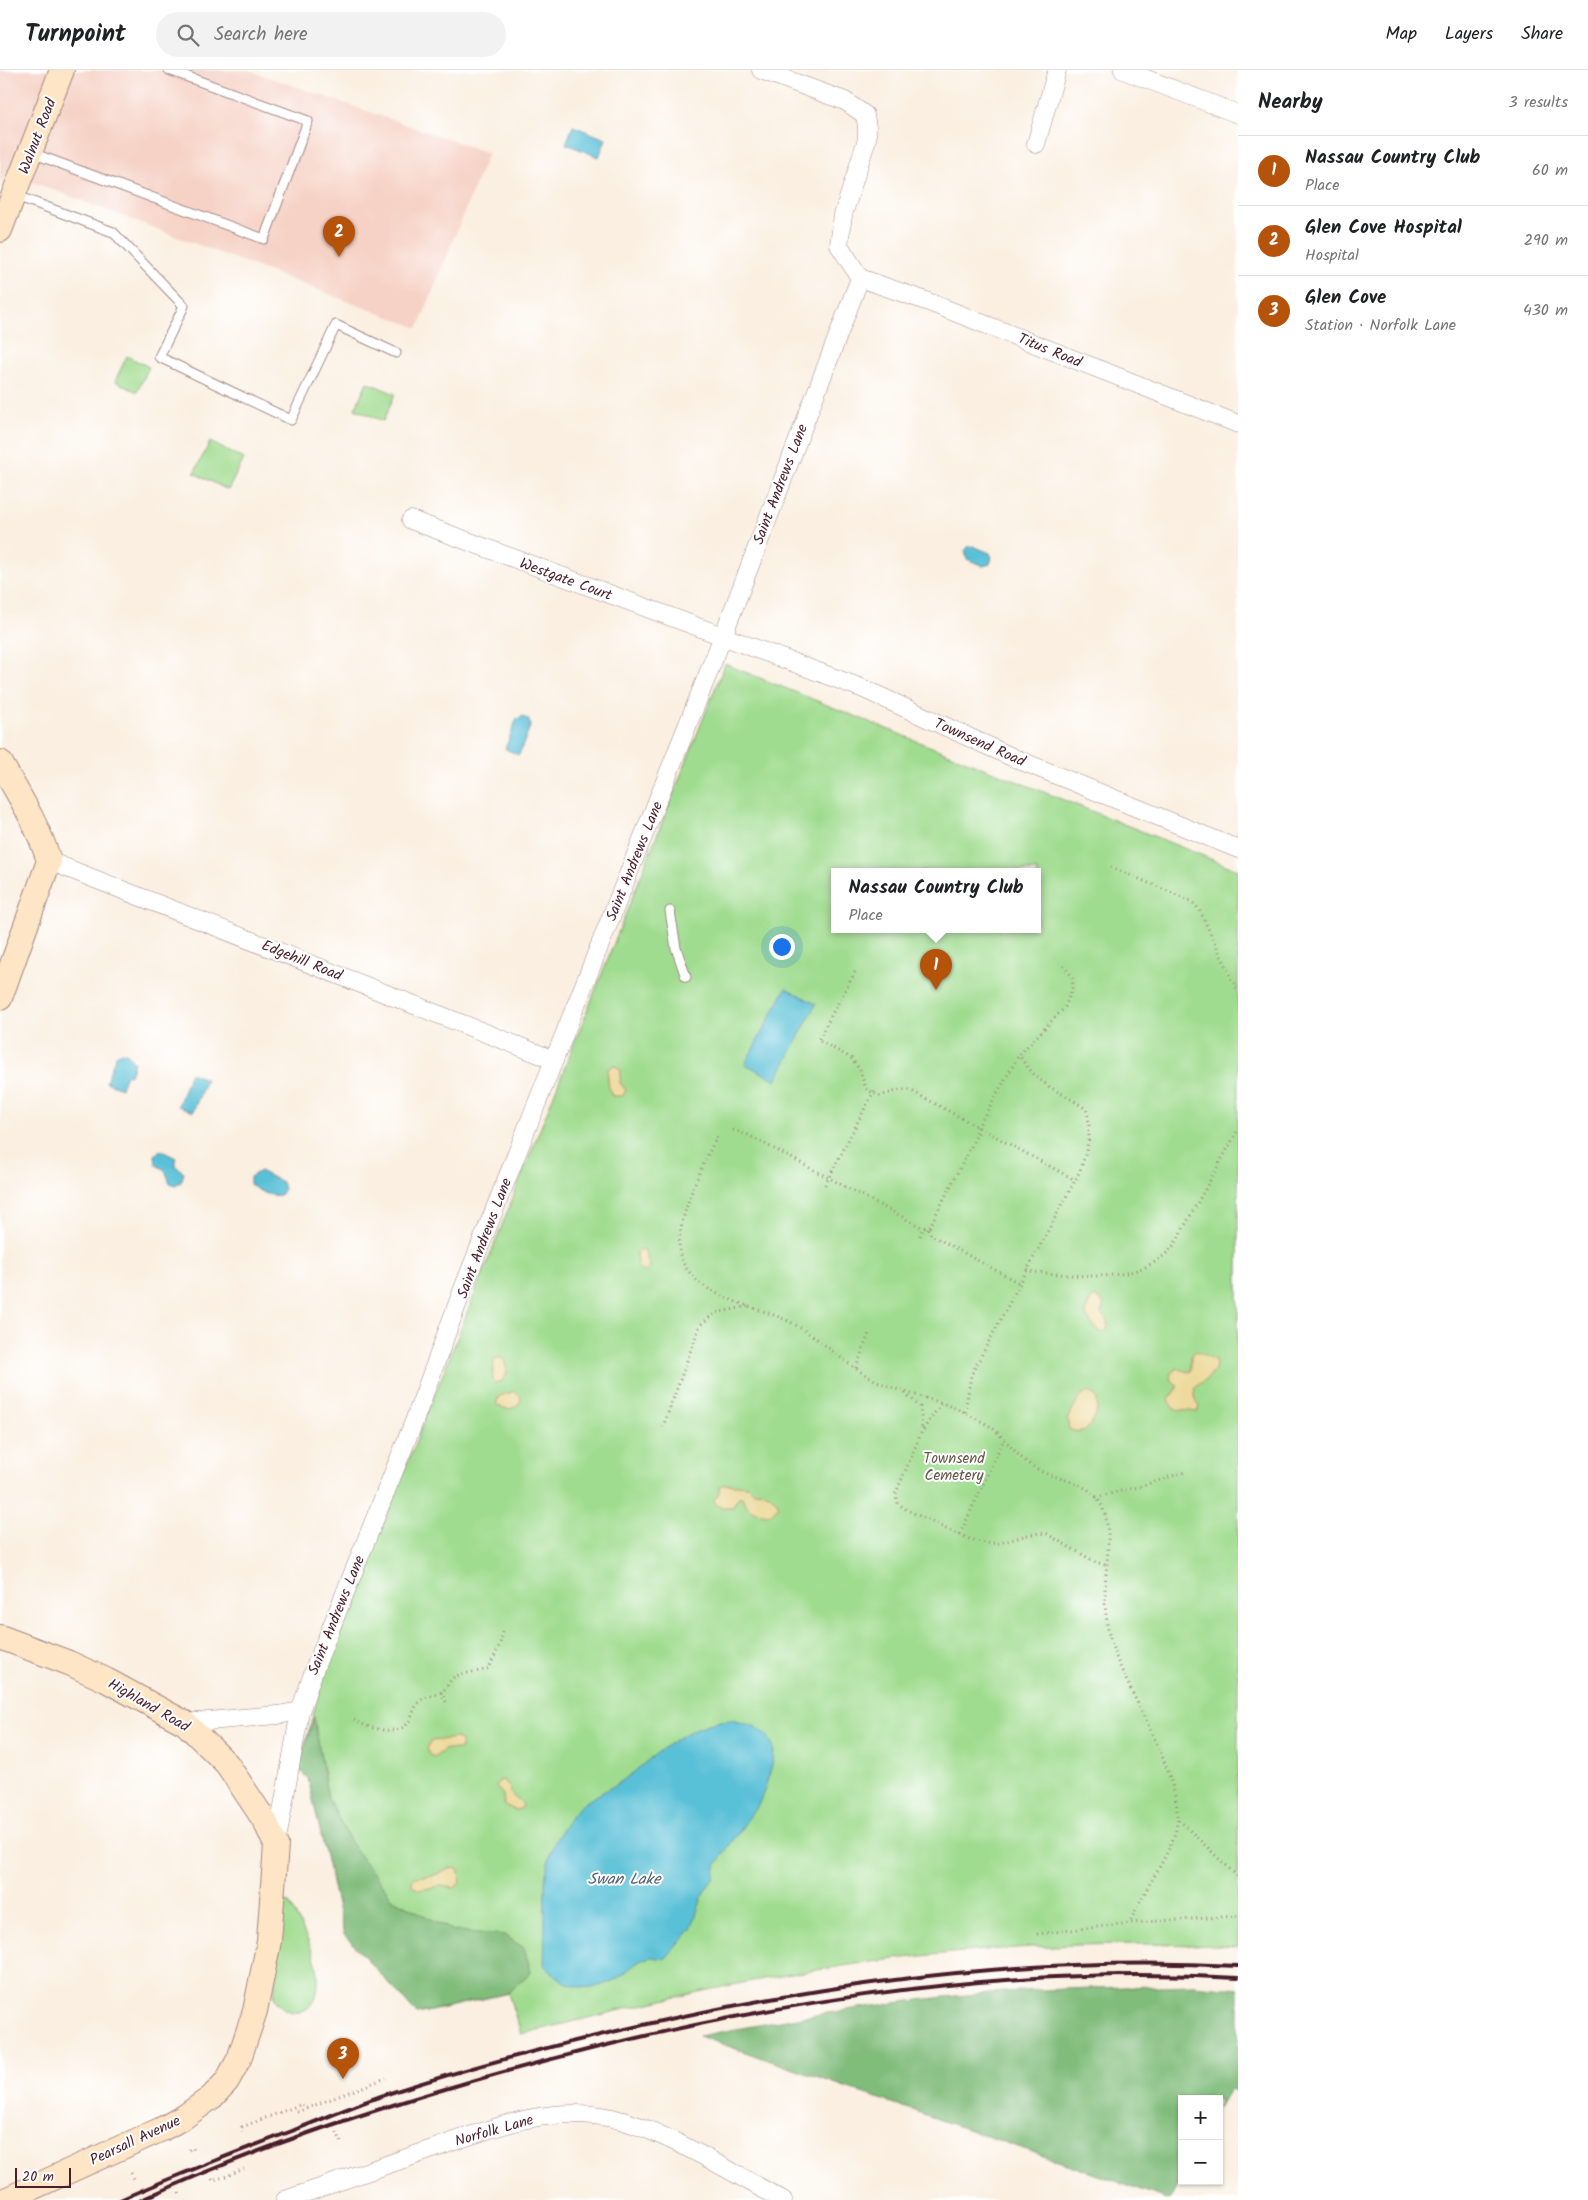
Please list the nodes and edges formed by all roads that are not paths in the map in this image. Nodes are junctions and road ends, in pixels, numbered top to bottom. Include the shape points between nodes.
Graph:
1 (62, 70) edge
2 (168, 70) edge
3 (761, 70) edge
4 (1057, 70) edge
5 (1123, 70) edge
6 (1238, 114) edge
7 (1036, 144) dead end
8 (32, 153) junction
9 (14, 195) junction
10 (0, 230) edge
11 (860, 278) junction
12 (396, 353) dead end
13 (1238, 424) edge
14 (411, 520) dead end
15 (722, 636) junction
16 (0, 762) edge
17 (1238, 849) edge
18 (49, 861) junction
19 (670, 911) dead end
20 (686, 977) dead end
21 (0, 998) edge
22 (554, 1060) junction
23 (0, 1637) edge
24 (300, 1711) junction
25 (185, 1722) junction
26 (276, 1845) junction
27 (5, 2200) edge
28 (285, 2200) edge
29 (783, 2200) edge

1 - 8 street, Walnut Road
2 - 8 lane via 308,122 264,239
3 - 11 street via 845,101 864,114 867,139 843,216 839,245
4 - 7 street
5 - 6 street
8 - 9 street, Walnut Road
9 - 10 street, Walnut Road
9 - 12 lane via 113,232 184,306 159,357 291,420 336,324
11 - 13 street, Titus Road
11 - 15 street, Saint Andrews Lane
14 - 15 street, Westgate Court
15 - 17 street, Townsend Road via 864,690 1014,758
15 - 22 street, Saint Andrews Lane
16 - 18 street via 30,812
18 - 21 street
18 - 22 street, Edgehill Road
19 - 20 lane via 676,948
22 - 24 street, Saint Andrews Lane
23 - 25 street, Highland Road via 84,1670
24 - 25 street
24 - 26 street, Saint Andrews Lane
25 - 26 street, Highland Road via 227,1764 265,1821
26 - 27 street, Pearsall Avenue via 269,1941 255,2011 239,2059 227,2081 212,2097 162,2130
28 - 29 street, Norfolk Lane via 508,2123 551,2115 614,2118 690,2150

